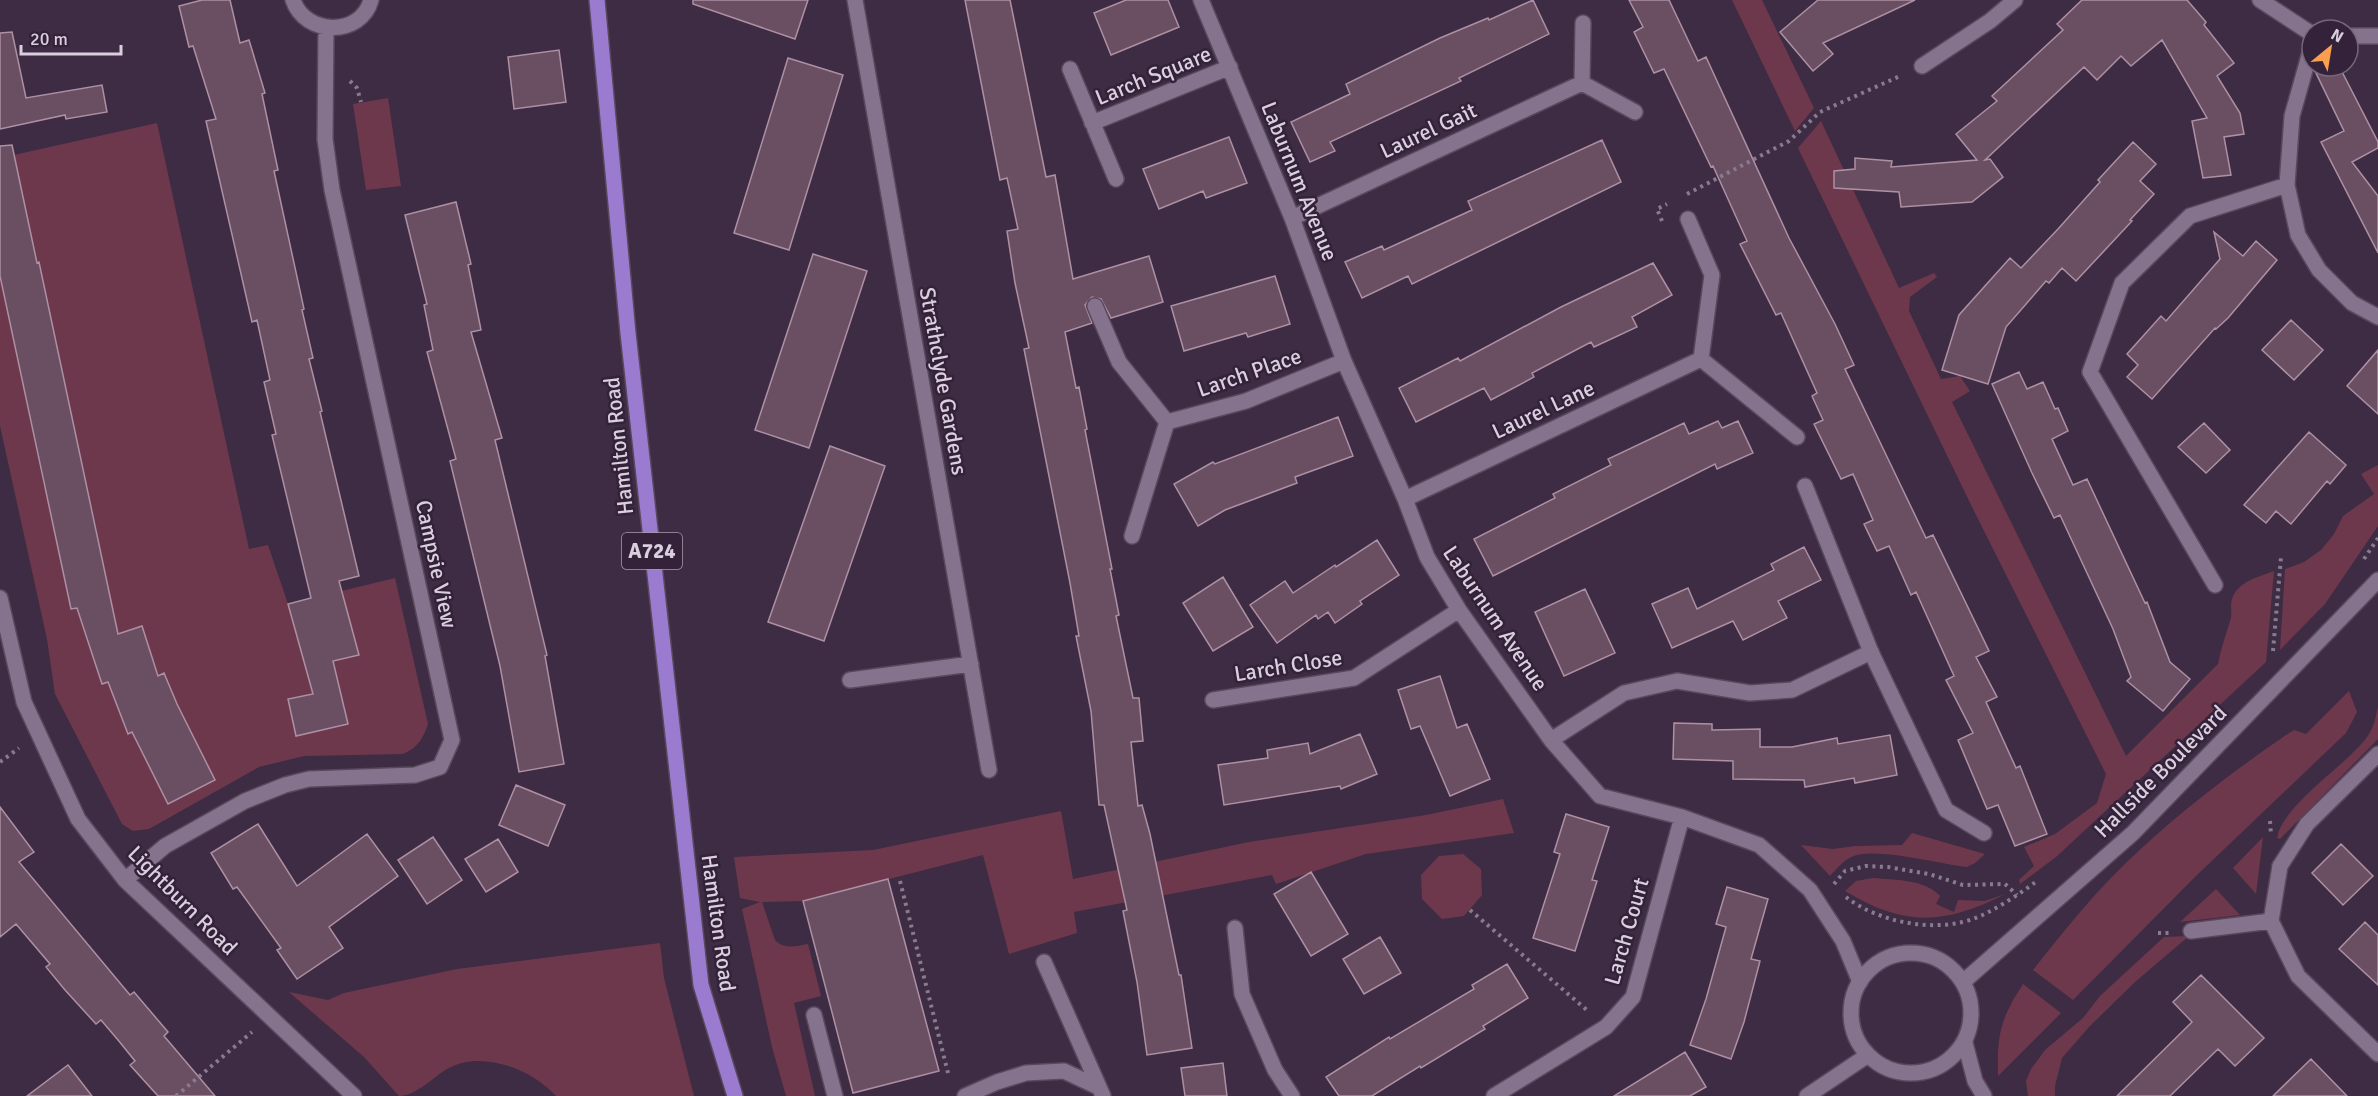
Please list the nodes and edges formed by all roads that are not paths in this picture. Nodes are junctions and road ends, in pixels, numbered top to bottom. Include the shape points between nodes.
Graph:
1 (293, 0) edge
2 (371, 0) edge
3 (597, 0) edge
4 (855, 0) edge
5 (1201, 0) edge
6 (2015, 0) edge
7 (2260, 0) edge
8 (1583, 23) dead end
9 (2300, 26) edge
10 (326, 27) junction
11 (2360, 36) edge
12 (2378, 36) edge
13 (1922, 66) road end
14 (1230, 67) junction
15 (1070, 69) dead end
16 (2303, 78) edge
17 (1582, 83) junction
18 (1635, 112) dead end
19 (1092, 123) junction
20 (1116, 179) dead end
21 (2287, 185) junction
22 (1292, 218) junction
23 (1688, 219) dead end
24 (1095, 306) dead end
25 (2378, 317) edge
26 (1701, 359) junction
27 (1344, 361) junction
28 (1167, 422) junction
29 (1797, 437) dead end
30 (1805, 486) dead end
31 (1405, 499) junction
32 (1132, 536) dead end
33 (2378, 580) edge
34 (2215, 585) dead end
35 (0, 597) edge
36 (1460, 610) junction
37 (1871, 652) junction
38 (971, 664) junction
39 (850, 680) dead end
40 (1213, 700) dead end
41 (1551, 740) junction
42 (2378, 754) edge
43 (989, 770) dead end
44 (1682, 818) junction
45 (1984, 833) dead end
46 (125, 880) junction
47 (2271, 921) junction
48 (1235, 928) dead end
49 (2191, 931) dead end
50 (1044, 962) dead end
51 (1860, 982) junction
52 (1963, 982) junction
53 (814, 1015) dead end
54 (1965, 1042) junction
55 (2378, 1054) edge
56 (1868, 1055) junction
57 (1100, 1091) edge
58 (354, 1096) edge
59 (735, 1096) edge
60 (835, 1096) edge
61 (965, 1096) edge
62 (1292, 1096) edge
63 (1494, 1096) edge
64 (1806, 1096) edge
65 (1984, 1096) edge

1 - 10 street via 303,15
2 - 10 street via 351,24
3 - 59 main road, Hamilton Road / A724 via 628,333 701,985
4 - 38 street, Strathclyde Gardens
5 - 14 street, Laburnum Avenue
6 - 13 street
7 - 9 street
8 - 17 street
10 - 46 street, Campsie View via 326,139 332,190 452,740 440,767 415,775 309,779 244,801 165,846
11 - 12 street
14 - 19 street, Larch Square
14 - 22 street, Laburnum Avenue
15 - 19 street, Larch Square
16 - 21 street via 2292,116
17 - 18 street
17 - 22 street, Laurel Gait
19 - 20 street, Larch Square
21 - 25 street via 2298,235 2319,270 2352,303
21 - 34 street via 2190,216 2122,283 2090,372
22 - 27 street, Laburnum Avenue
23 - 26 street via 1712,275
24 - 28 street via 1119,362
26 - 29 street
26 - 31 street, Laurel Lane
27 - 28 street, Larch Place via 1246,401
27 - 31 street, Laburnum Avenue
28 - 32 street
30 - 37 street
31 - 36 street, Laburnum Avenue via 1427,557
33 - 52 street, Hallside Boulevard via 2133,833
35 - 46 street, Lightburn Road via 24,702 78,819
36 - 40 street, Larch Close via 1354,678
36 - 41 street, Laburnum Avenue
37 - 41 street via 1792,690 1750,693 1677,681 1624,693
37 - 45 street via 1946,810
38 - 39 street
38 - 43 street, Strathclyde Gardens
41 - 44 street, Laburnum Avenue via 1600,796
42 - 47 street via 2307,824 2280,866
44 - 51 street, Laburnum Avenue via 1759,845 1810,890 1843,941
44 - 63 street, Larch Court via 1633,997 1606,1027
46 - 58 street, Lightburn Road
47 - 49 street
47 - 55 street via 2298,976
48 - 62 street via 1242,994 1275,1070
50 - 57 street
51 - 52 street via 1885,958 1912,953 1938,959
51 - 56 street via 1853,995 1852,1023 1859,1044
52 - 54 street via 1971,1003
53 - 60 street
54 - 56 street via 1943,1065 1910,1074 1885,1067
54 - 65 street via 1975,1081
56 - 64 street
57 - 61 street via 1064,1071 1026,1073

